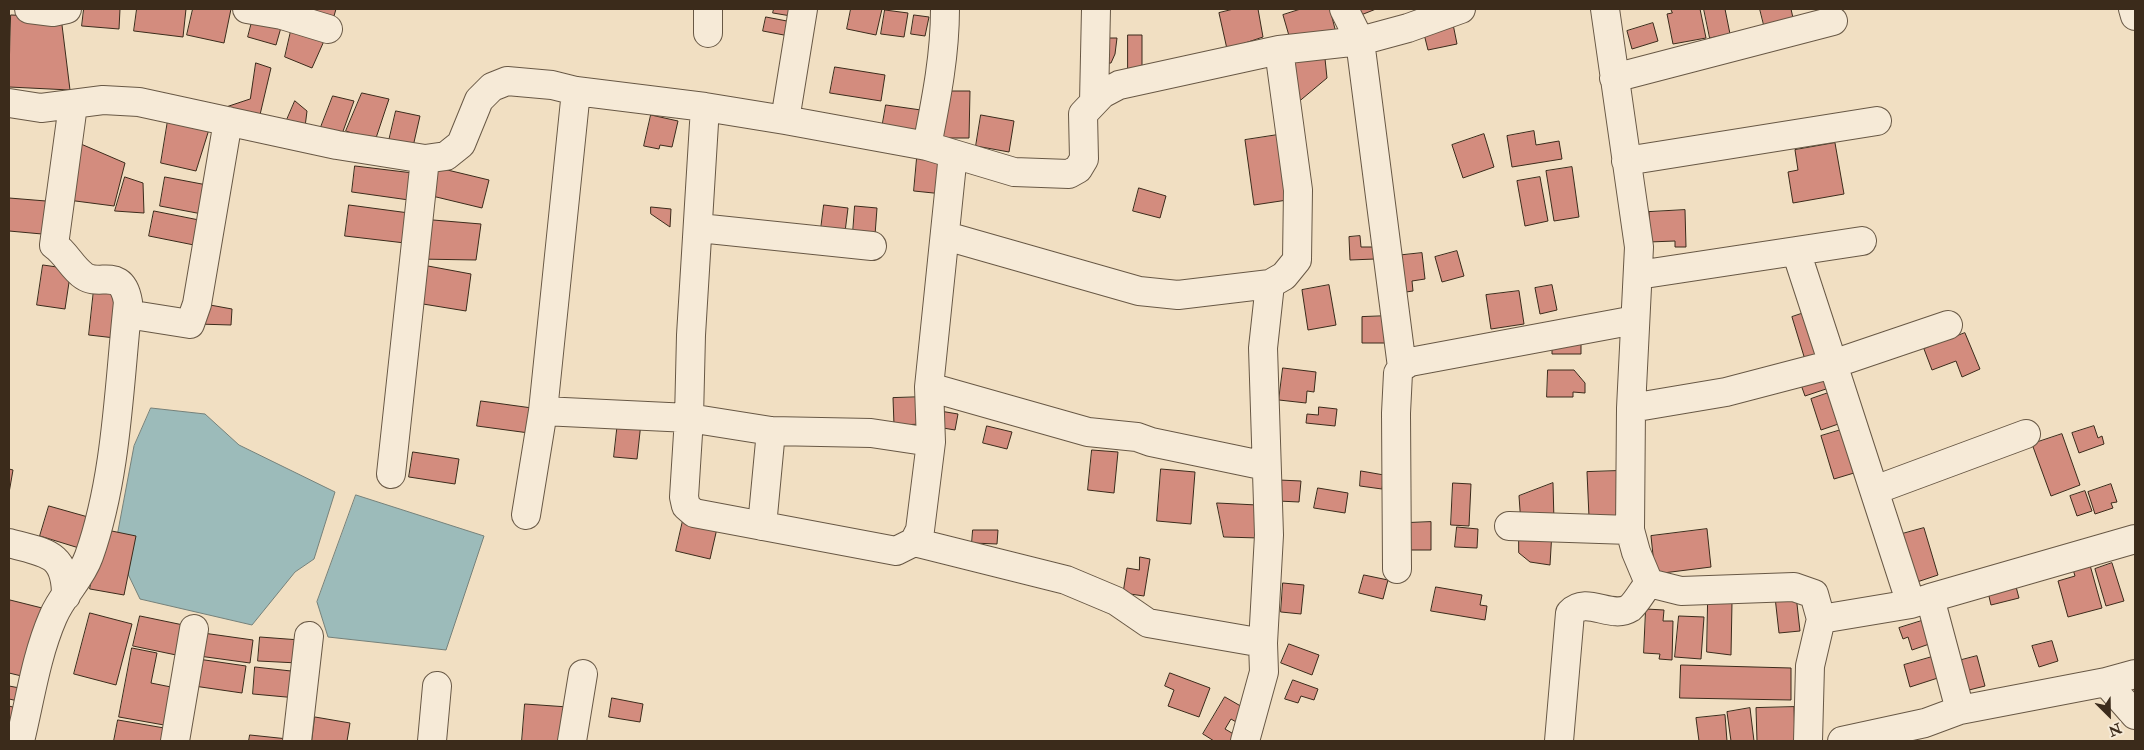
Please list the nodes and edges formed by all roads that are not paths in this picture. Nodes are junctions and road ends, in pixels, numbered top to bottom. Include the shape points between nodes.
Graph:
1 (29, 9) edge
2 (67, 9) edge
3 (247, 9) edge
4 (803, 9) edge
5 (946, 9) edge
6 (1096, 9) edge
7 (1344, 9) edge
8 (1461, 9) edge
9 (1605, 9) edge
10 (2133, 9) edge
11 (2135, 16) edge
12 (1833, 21) dead end
13 (328, 29) dead end
14 (1360, 41) junction
15 (1280, 50) junction
16 (1614, 78) junction
17 (576, 91) junction
18 (1094, 102) junction
19 (9, 103) edge
20 (73, 105) junction
21 (704, 107) junction
22 (785, 120) junction
23 (228, 121) junction
24 (1877, 122) dead end
25 (926, 146) junction
26 (953, 154) junction
27 (425, 159) junction
28 (1626, 161) junction
29 (699, 228) junction
30 (946, 236) junction
31 (1862, 241) dead end
32 (872, 246) dead end
33 (1796, 251) junction
34 (1638, 275) junction
35 (1270, 284) junction
36 (126, 314) junction
37 (1635, 320) junction
38 (1948, 325) dead end
39 (1832, 364) junction
40 (1402, 367) junction
41 (928, 387) junction
42 (1631, 408) junction
43 (542, 411) junction
44 (690, 418) junction
45 (771, 431) junction
46 (2026, 434) dead end
47 (930, 442) junction
48 (1266, 466) junction
49 (391, 474) dead end
50 (1875, 490) junction
51 (526, 515) dead end
52 (762, 526) junction
53 (1509, 526) dead end
54 (1630, 530) junction
55 (2135, 539) edge
56 (914, 542) junction
57 (9, 543) edge
58 (1397, 569) dead end
59 (1649, 583) junction
60 (66, 596) junction
61 (1921, 601) junction
62 (1821, 620) junction
63 (194, 629) dead end
64 (309, 636) dead end
65 (1264, 643) junction
66 (583, 674) dead end
67 (2135, 674) edge
68 (2106, 682) junction
69 (437, 686) dead end
70 (1960, 710) junction
71 (2135, 715) edge
72 (1930, 732) edge
73 (20, 741) edge
74 (175, 741) edge
75 (297, 741) edge
76 (432, 741) edge
77 (572, 741) edge
78 (1245, 741) edge
79 (1559, 741) edge
80 (1808, 741) edge
81 (1842, 741) edge

1 - 2 street via 53,12
3 - 13 street via 282,15
4 - 22 street
5 - 25 street via 946,41
6 - 18 street
7 - 14 street
8 - 14 street
9 - 16 street
10 - 11 street
12 - 16 street
14 - 15 street
14 - 40 street
15 - 18 street via 1119,85
15 - 35 street via 1298,190 1297,260 1284,276
16 - 28 street
17 - 21 street
17 - 27 street via 507,81 492,87 479,100 461,144 446,156
17 - 43 street
18 - 26 street via 1082,114 1084,159 1078,169 1069,174 1014,172
19 - 20 street via 41,108
20 - 23 street via 103,100 139,102
20 - 36 street via 54,245 84,277 114,280 121,284 128,302
21 - 22 street
21 - 29 street
22 - 25 street
23 - 27 street via 337,145
23 - 36 street via 197,304 190,324
24 - 28 street
25 - 26 street
26 - 30 street
27 - 49 street
28 - 34 street via 1639,247
29 - 32 street
29 - 44 street via 691,335
30 - 35 street via 1139,291 1178,295
30 - 41 street
31 - 33 street
33 - 34 street
33 - 39 street
34 - 37 street
35 - 48 street via 1263,348
36 - 60 street via 109,478 90,555
37 - 40 street via 1410,362
37 - 42 street
38 - 39 street
39 - 42 street via 1726,392
39 - 50 street
40 - 58 street via 1398,373 1396,413
41 - 47 street
41 - 48 street via 1088,432 1137,437
42 - 54 street
43 - 44 street
43 - 51 street
44 - 45 street
44 - 52 street via 686,506 694,513
45 - 47 street via 871,433
45 - 52 street
46 - 50 street
47 - 56 street via 920,530
48 - 65 street via 1269,535
50 - 61 street
52 - 56 street via 896,551
53 - 54 street
54 - 59 street
55 - 61 street
56 - 65 street via 1066,580 1116,602 1148,623
57 - 60 street via 52,557 66,578
59 - 62 street via 1681,591 1794,587 1814,594
59 - 79 street via 1626,610 1583,605 1570,613
60 - 73 street via 43,645
61 - 62 street
61 - 70 street
62 - 80 street via 1810,666
63 - 74 street
64 - 75 street
65 - 78 street via 1264,672
66 - 77 street
67 - 68 street
68 - 70 street
68 - 71 street
69 - 76 street
70 - 72 street
72 - 81 street

